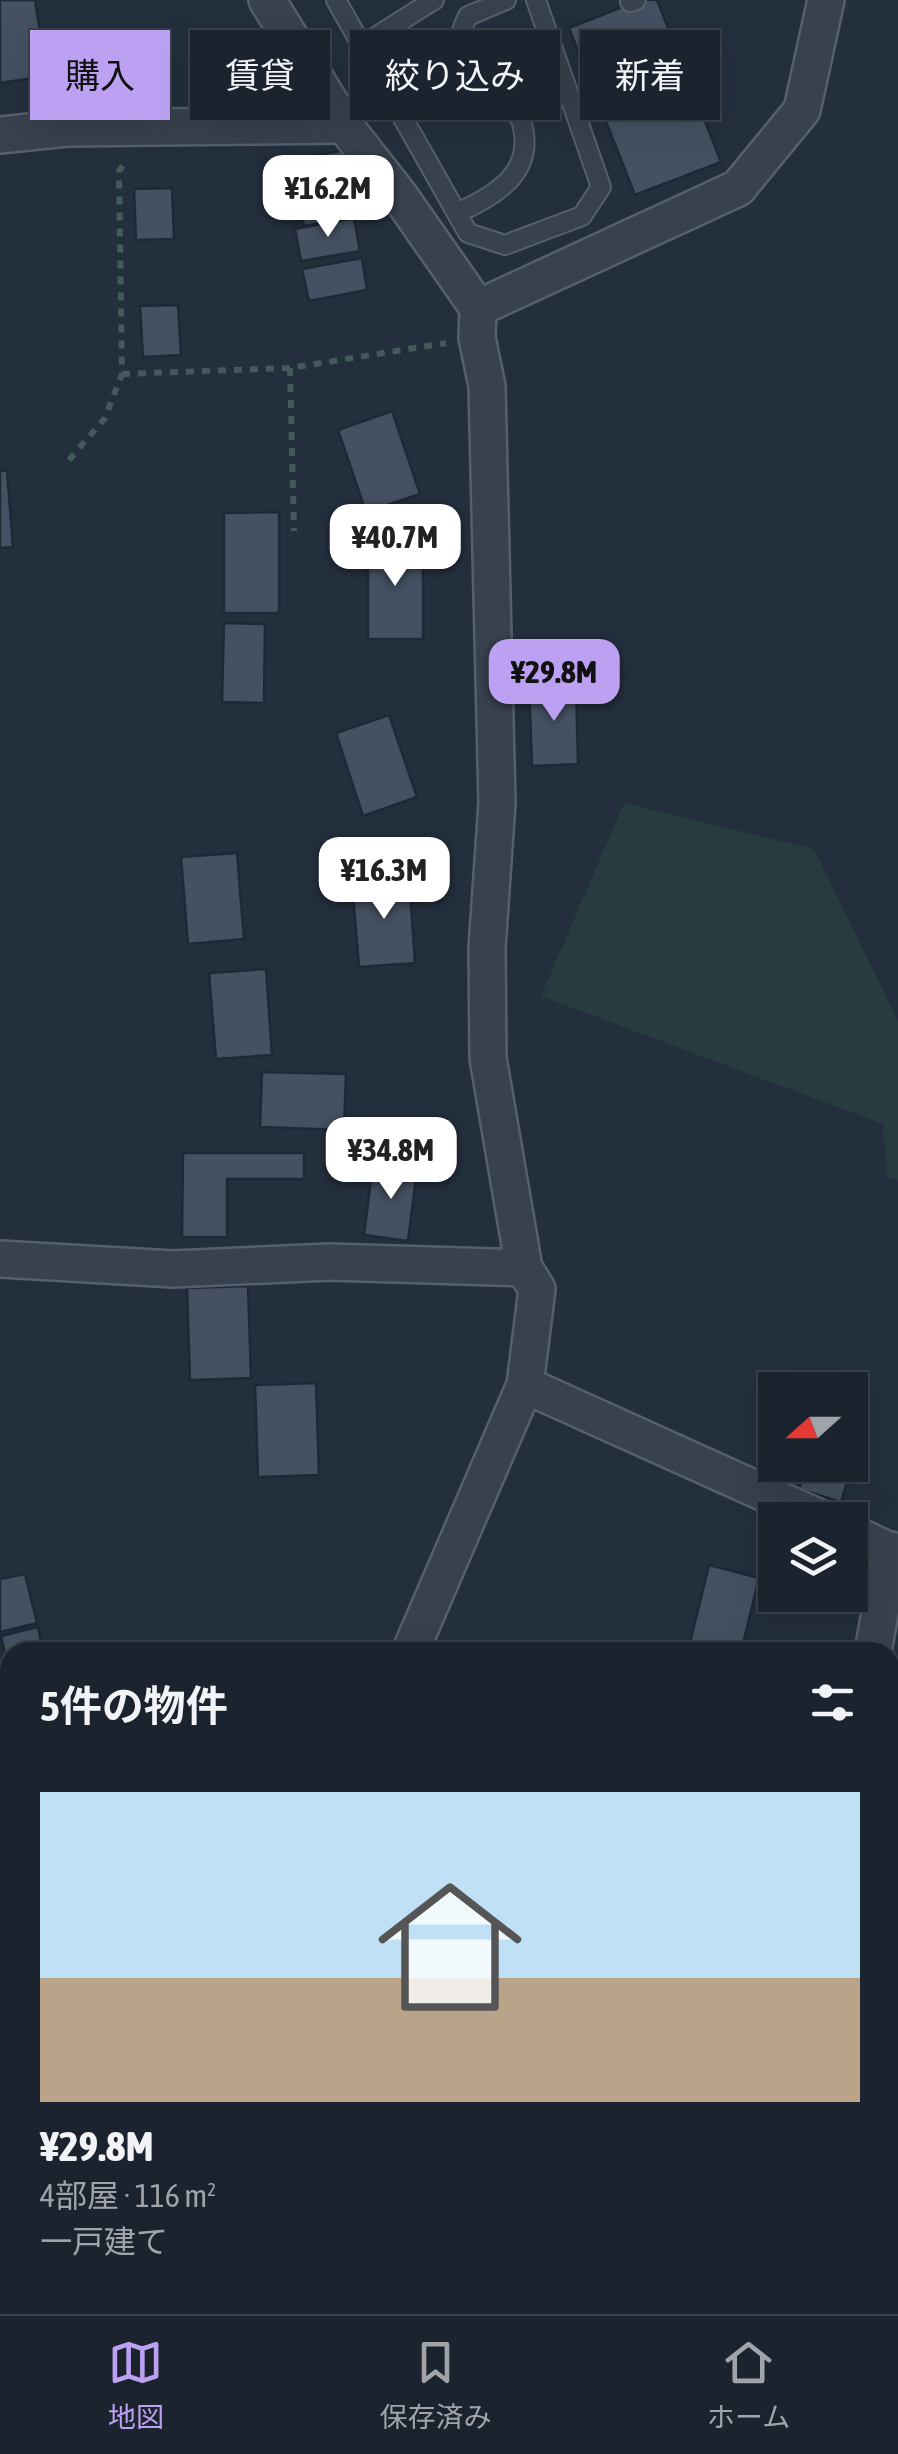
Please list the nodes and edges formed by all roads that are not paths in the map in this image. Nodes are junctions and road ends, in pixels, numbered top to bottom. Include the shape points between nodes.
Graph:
1 (268, 0) edge
2 (336, 0) edge
3 (434, 0) edge
4 (506, 0) edge
5 (536, 0) edge
6 (826, 0) edge
7 (353, 30) edge
8 (387, 30) edge
9 (404, 120) edge
10 (344, 125) junction
11 (0, 135) edge
12 (457, 213) junction
13 (477, 323) junction
14 (0, 1259) edge
15 (524, 1268) junction
16 (526, 1385) junction
17 (784, 1502) edge
18 (868, 1540) edge
19 (895, 1552) edge
20 (414, 1642) edge
21 (876, 1642) edge

1 - 10 street
2 - 7 lane
3 - 8 lane
4 - 12 lane via 468,16 458,49 470,83 520,117 525,152 504,188
5 - 12 lane via 600,187 582,216 505,245 468,233
6 - 13 street via 802,110 738,188
9 - 12 lane
10 - 11 street
10 - 13 street via 399,195
13 - 15 street via 486,386 497,803 486,948 488,1058
14 - 15 street via 173,1269 330,1262
15 - 16 street via 537,1289
16 - 17 street
16 - 20 street
18 - 19 street
19 - 21 street

